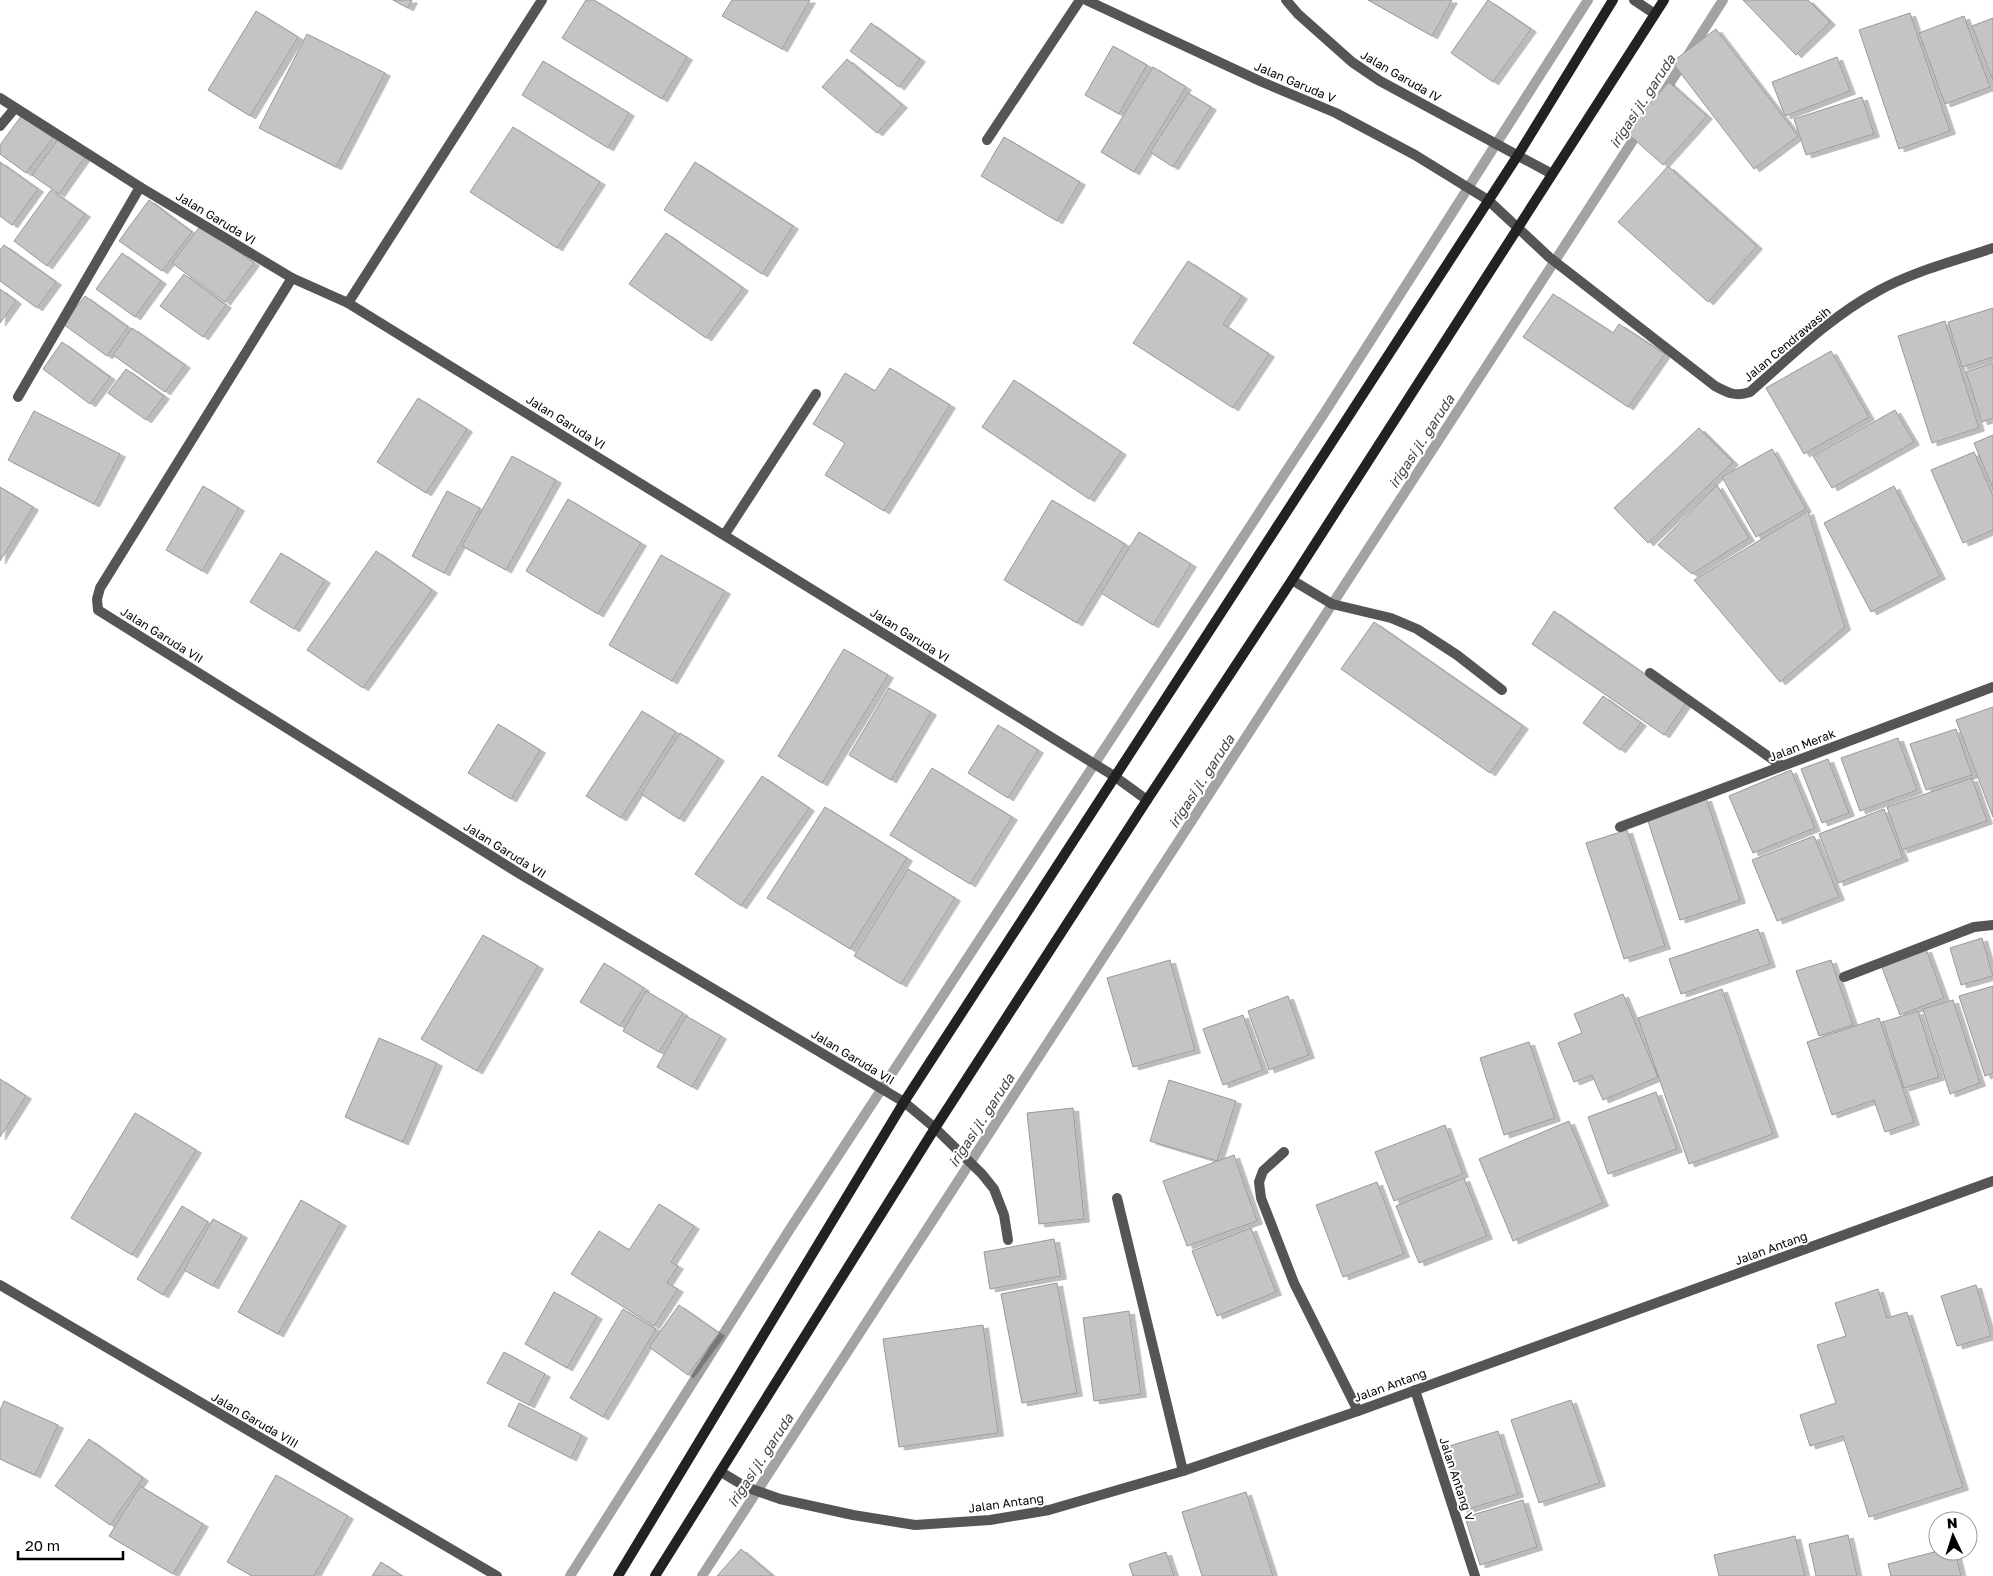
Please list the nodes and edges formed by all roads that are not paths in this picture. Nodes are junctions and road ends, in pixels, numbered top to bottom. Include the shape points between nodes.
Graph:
1 (542, 0) edge
2 (1080, 0) edge
3 (1086, 0) edge
4 (1286, 0) edge
5 (1613, 0) edge
6 (1634, 0) edge
7 (1664, 0) edge
8 (1655, 14) junction
9 (0, 98) edge
10 (15, 108) junction
11 (0, 126) edge
12 (987, 140) dead end
13 (1518, 155) junction
14 (1552, 174) junction
15 (140, 187) junction
16 (1488, 200) junction
17 (1518, 227) junction
18 (1993, 248) edge
19 (292, 278) junction
20 (348, 303) junction
21 (816, 394) dead end
22 (18, 397) dead end
23 (725, 534) junction
24 (1292, 580) junction
25 (1650, 673) dead end
26 (1993, 687) edge
27 (1502, 690) dead end
28 (1782, 766) junction
29 (1114, 776) junction
30 (1147, 800) junction
31 (1620, 827) dead end
32 (1993, 925) edge
33 (1844, 977) dead end
34 (904, 1102) junction
35 (935, 1128) junction
36 (1284, 1152) dead end
37 (1993, 1181) edge
38 (1117, 1198) dead end
39 (1008, 1240) dead end
40 (0, 1285) edge
41 (1415, 1390) junction
42 (1358, 1411) junction
43 (1183, 1471) junction
44 (721, 1472) junction
45 (497, 1576) edge
46 (618, 1576) edge
47 (655, 1576) edge
48 (1475, 1576) edge

1 - 20 street
2 - 12 street
3 - 16 street, Jalan Garuda V via 1336,113 1415,155
4 - 13 street, Jalan Garuda IV via 1352,62
5 - 13 main road
6 - 8 street
7 - 8 main road
8 - 14 main road
9 - 10 street, Jalan Garuda VI
10 - 11 street
10 - 15 street, Jalan Garuda VI
13 - 14 street, Jalan Garuda IV
13 - 16 main road
14 - 17 main road
15 - 19 street, Jalan Garuda VI
15 - 22 street
16 - 17 street, Jalan Garuda V
16 - 29 main road
17 - 18 street, Jalan Cendrawasih via 1549,257 1715,386 1736,395 1750,392 1809,339 1879,290
17 - 24 main road
19 - 20 street, Jalan Garuda VI
19 - 34 street, Jalan Garuda VII via 100,588 98,610 520,874
20 - 23 street, Jalan Garuda VI
21 - 23 street
23 - 29 street, Jalan Garuda VI
24 - 27 street via 1332,604 1391,618 1417,629
24 - 30 main road
25 - 28 street
26 - 28 street, Jalan Merak
28 - 31 street, Jalan Merak
29 - 30 street, Jalan Garuda VI
29 - 34 main road
30 - 35 main road
32 - 33 street via 1974,927
34 - 35 street, Jalan Garuda VII
34 - 46 main road
35 - 39 street, Jalan Garuda VII via 994,1189 1004,1215
35 - 44 main road
36 - 42 street via 1263,1171 1259,1182 1261,1198 1294,1283
37 - 41 street, Jalan Antang
38 - 43 street
40 - 45 street, Jalan Garuda VIII
41 - 42 street, Jalan Antang
41 - 48 street, Jalan Antang V
42 - 43 street, Jalan Antang
43 - 44 street, Jalan Antang via 1049,1510 990,1520 915,1525 780,1499 746,1487
44 - 47 main road

